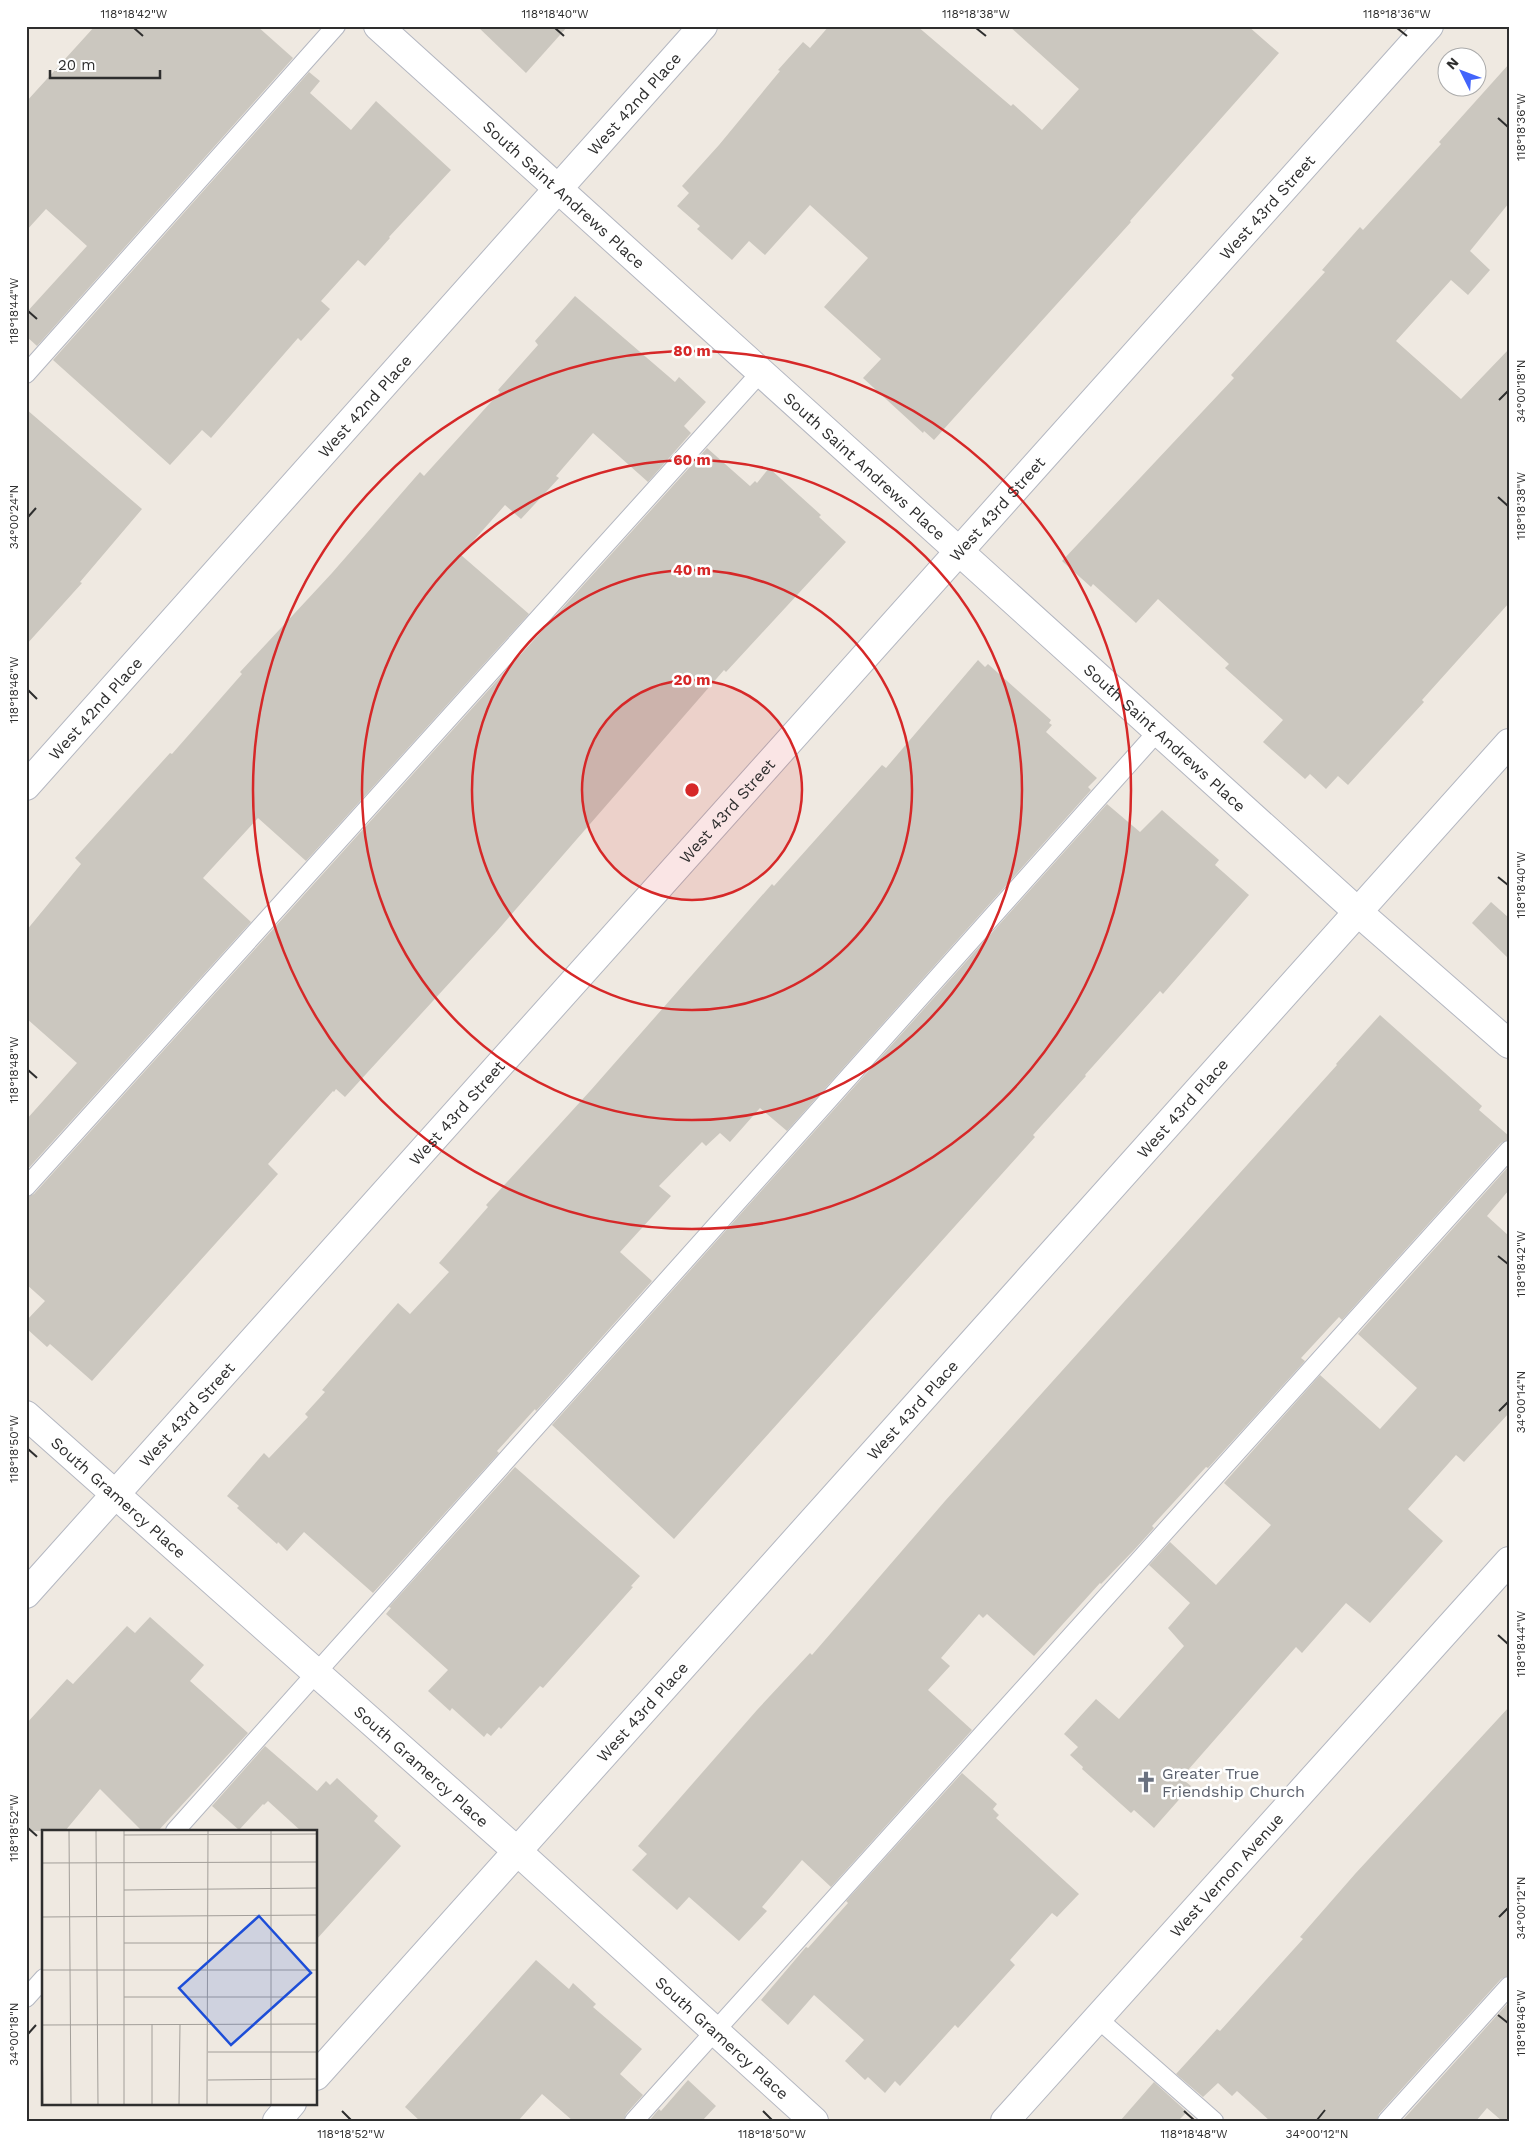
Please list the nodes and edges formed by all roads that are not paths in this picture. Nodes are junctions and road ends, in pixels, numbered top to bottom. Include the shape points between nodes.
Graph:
1 (336, 26) edge
2 (378, 26) edge
3 (703, 26) edge
4 (1429, 26) edge
5 (558, 187) junction
6 (761, 372) junction
7 (26, 374) edge
8 (958, 551) junction
9 (1158, 731) junction
10 (1509, 743) edge
11 (26, 786) edge
12 (1358, 912) junction
13 (1509, 1044) edge
14 (1509, 1150) edge
15 (26, 1187) edge
16 (26, 1415) edge
17 (116, 1496) junction
18 (1509, 1561) edge
19 (26, 1594) edge
20 (316, 1674) junction
21 (176, 1830) edge
22 (517, 1851) junction
23 (42, 1980) edge
24 (1509, 1986) edge
25 (26, 1998) edge
26 (1097, 2018) junction
27 (714, 2031) junction
28 (318, 2074) edge
29 (291, 2104) edge
30 (276, 2121) edge
31 (634, 2121) edge
32 (814, 2121) edge
33 (1005, 2121) edge
34 (1214, 2121) edge
35 (1387, 2121) edge

1 - 7 lane
2 - 5 street, South Saint Andrews Place
3 - 5 street, West 42nd Place
4 - 8 street, West 43rd Street
5 - 6 street, South Saint Andrews Place
5 - 11 street, West 42nd Place
6 - 8 street, South Saint Andrews Place
6 - 15 lane
8 - 9 street, South Saint Andrews Place
8 - 17 street, West 43rd Street
9 - 12 street, South Saint Andrews Place
9 - 20 lane
10 - 12 street, West 43rd Place
12 - 13 street, South Saint Andrews Place
12 - 22 street, West 43rd Place
14 - 27 lane
16 - 17 street, South Gramercy Place
17 - 19 street, West 43rd Street
17 - 20 street, South Gramercy Place
18 - 26 street, West Vernon Avenue
20 - 21 lane
20 - 22 street, South Gramercy Place
22 - 27 street, South Gramercy Place
22 - 28 street, West 43rd Place
23 - 25 lane
24 - 35 lane
26 - 33 street, West Vernon Avenue
26 - 34 lane
27 - 31 lane
27 - 32 street, South Gramercy Place
29 - 30 street

